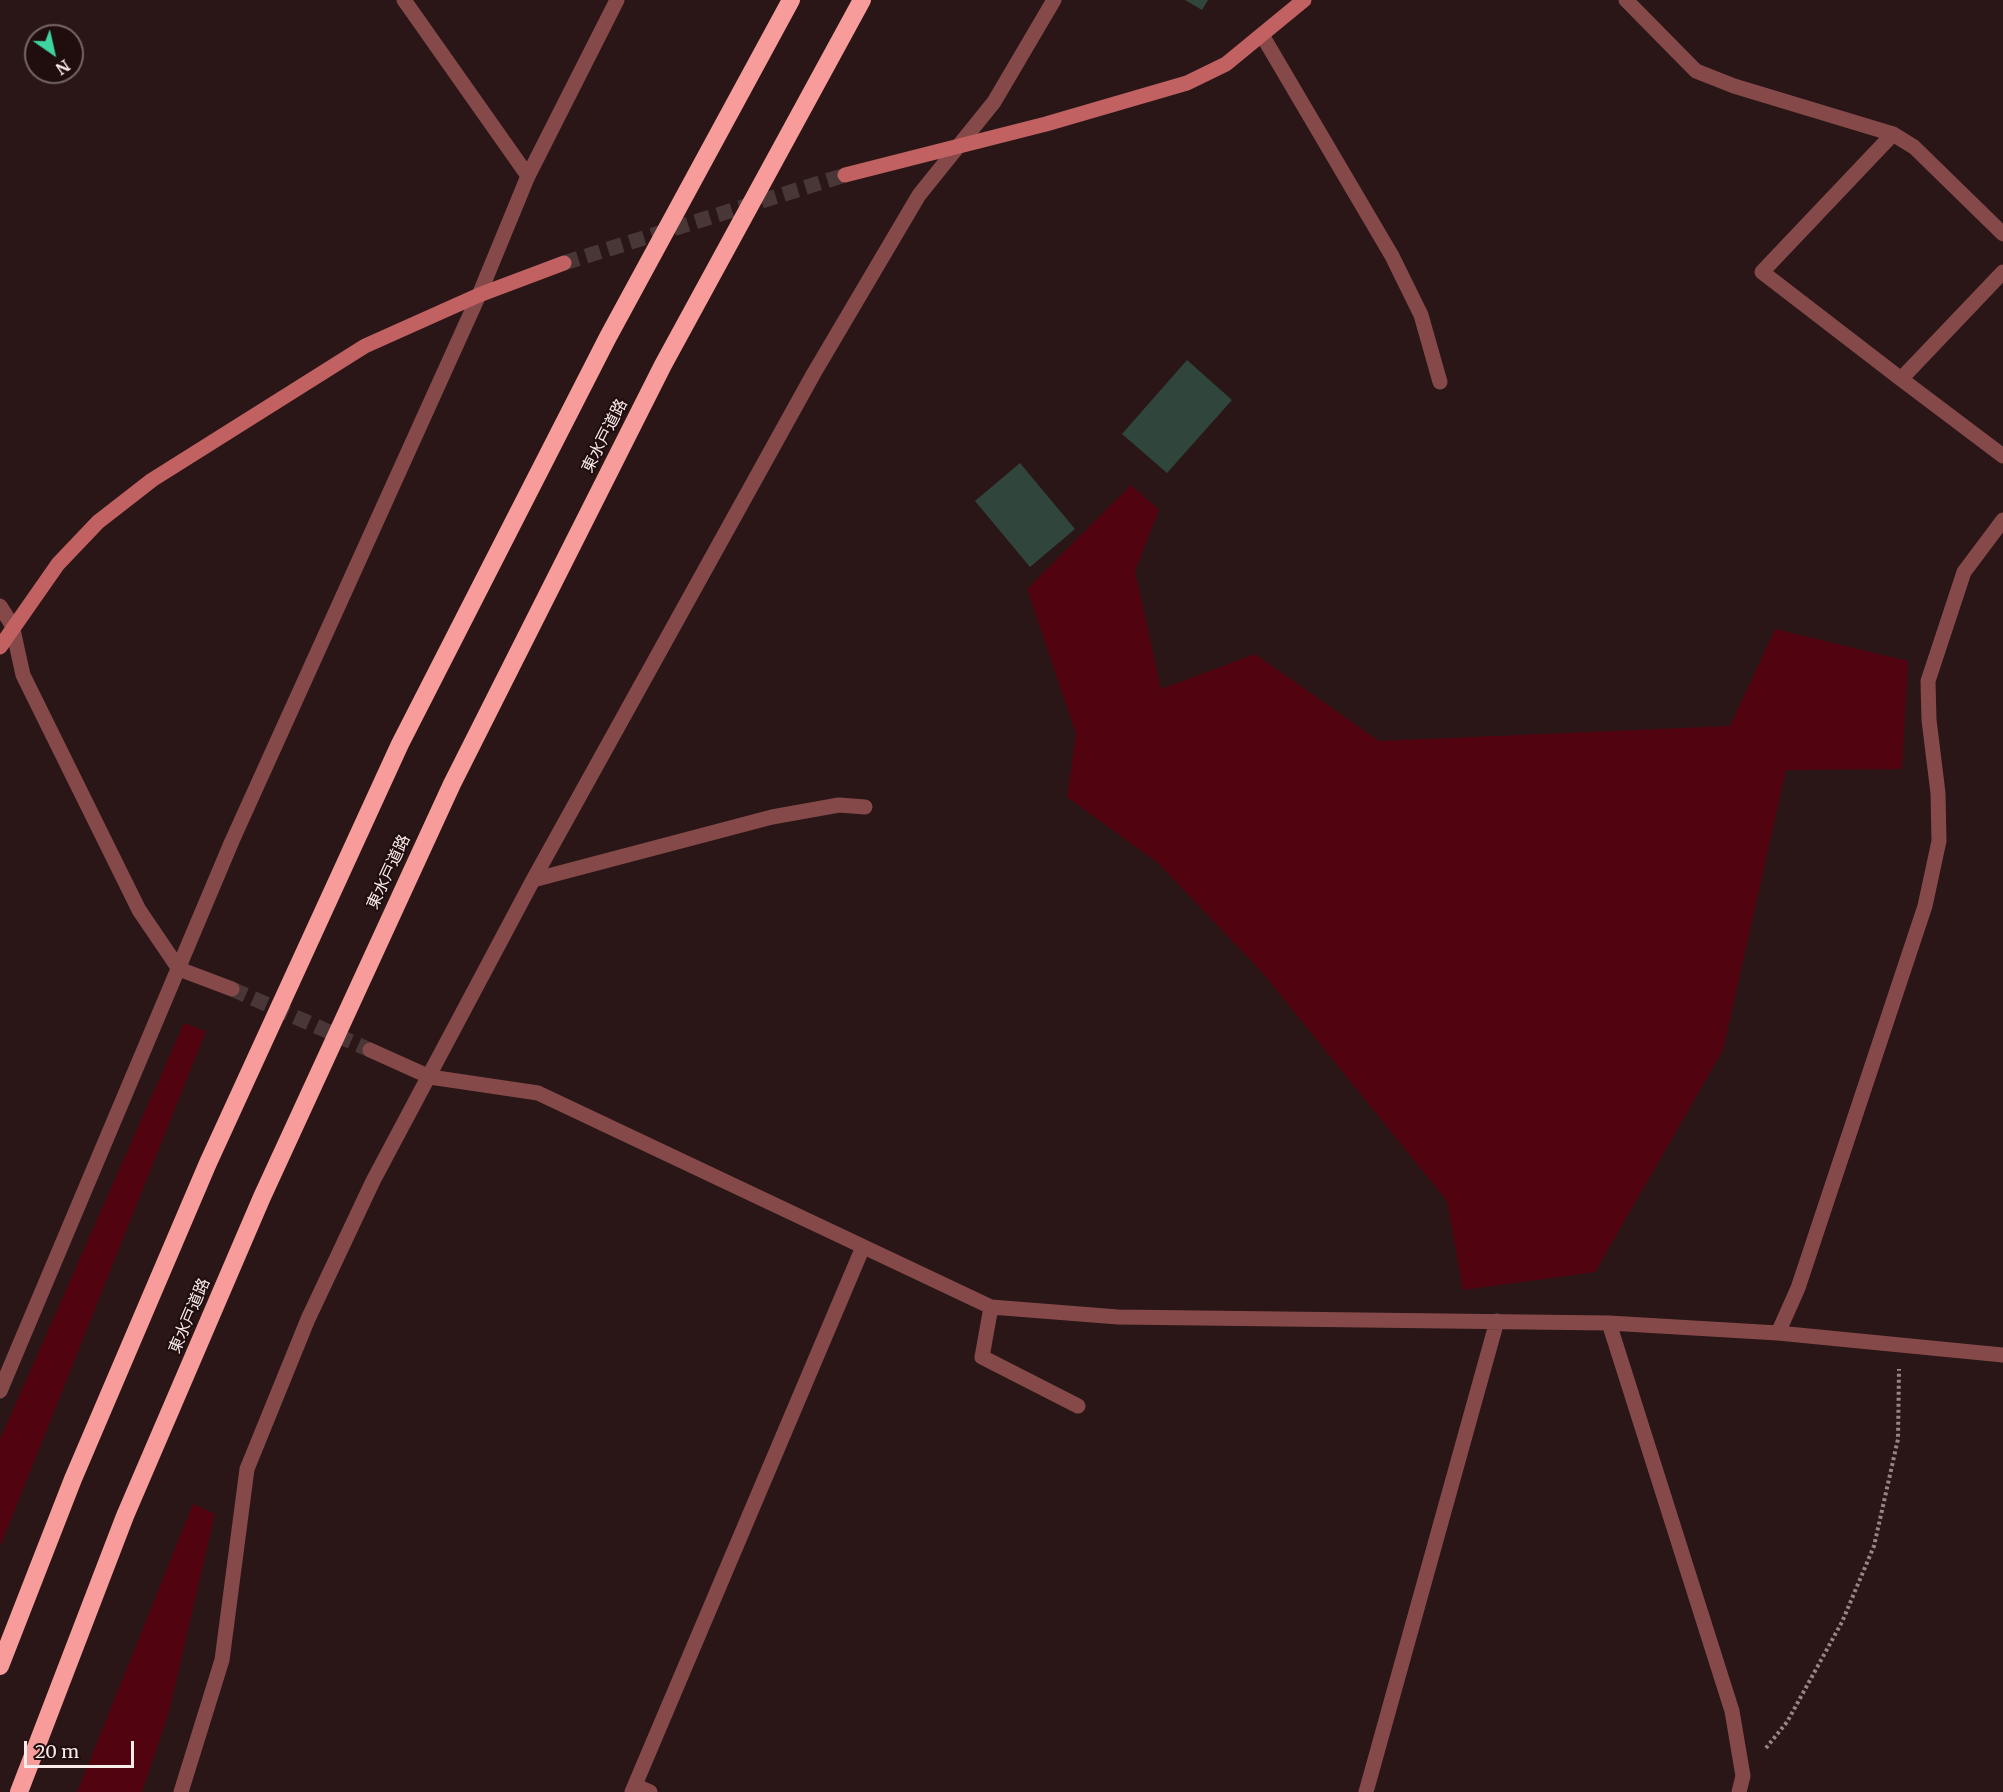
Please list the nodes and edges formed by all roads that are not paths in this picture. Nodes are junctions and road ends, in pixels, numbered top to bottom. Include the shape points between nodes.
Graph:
1 (404, 0) edge
2 (617, 0) edge
3 (791, 0) edge
4 (862, 0) edge
5 (1054, 0) edge
6 (1304, 0) edge
7 (1626, 0) edge
8 (1262, 35) junction
9 (1893, 134) junction
10 (960, 144) junction
11 (845, 175) tunnel mouth
12 (528, 176) junction
13 (2003, 234) edge
14 (564, 263) tunnel mouth
15 (2003, 272) edge
16 (479, 295) junction
17 (1901, 379) junction
18 (1440, 382) dead end
19 (2003, 456) edge
20 (2003, 520) edge
21 (0, 606) edge
22 (12, 625) junction
23 (0, 647) edge
24 (865, 807) dead end
25 (533, 879) junction
26 (178, 969) junction
27 (232, 989) tunnel mouth
28 (370, 1050) tunnel mouth
29 (430, 1077) junction
30 (863, 1247) junction
31 (991, 1307) junction
32 (1497, 1321) junction
33 (1609, 1323) junction
34 (1778, 1332) junction
35 (2003, 1355) edge
36 (0, 1391) edge
37 (1078, 1406) dead end
38 (0, 1666) edge
39 (639, 1790) edge
40 (19, 1792) edge
41 (181, 1792) edge
42 (1366, 1792) edge
43 (1739, 1792) edge

1 - 12 street
2 - 12 street
3 - 38 highway via 608,337 400,744 208,1162 73,1479
4 - 40 highway, 東水戸道路 via 663,365 447,795 262,1197 125,1516
5 - 10 street via 994,102
6 - 8 street
7 - 9 street via 1696,71
8 - 10 street via 1226,64 1187,83 1046,124
8 - 18 street via 1392,256 1421,315
9 - 13 street via 1914,147
9 - 17 street via 1762,272
10 - 11 street
10 - 25 street via 919,195 814,373
12 - 16 street
14 - 16 street
15 - 17 street
16 - 22 street via 365,346 152,480 98,522 58,564
16 - 26 street
17 - 19 street
20 - 34 street via 1964,572 1928,681 1939,841 1925,906 1798,1288
21 - 22 street
22 - 23 street
22 - 26 street via 23,675 139,910
24 - 25 street via 839,805 772,816
25 - 29 street
26 - 27 street
26 - 36 street
28 - 29 street
29 - 30 street via 538,1093
29 - 41 street via 373,1181 313,1309 247,1469 222,1660
30 - 31 street
30 - 39 street
31 - 32 street via 1118,1317
31 - 37 street via 982,1357
32 - 33 street
32 - 42 street
33 - 34 street
33 - 43 street via 1732,1711 1743,1776
34 - 35 street

